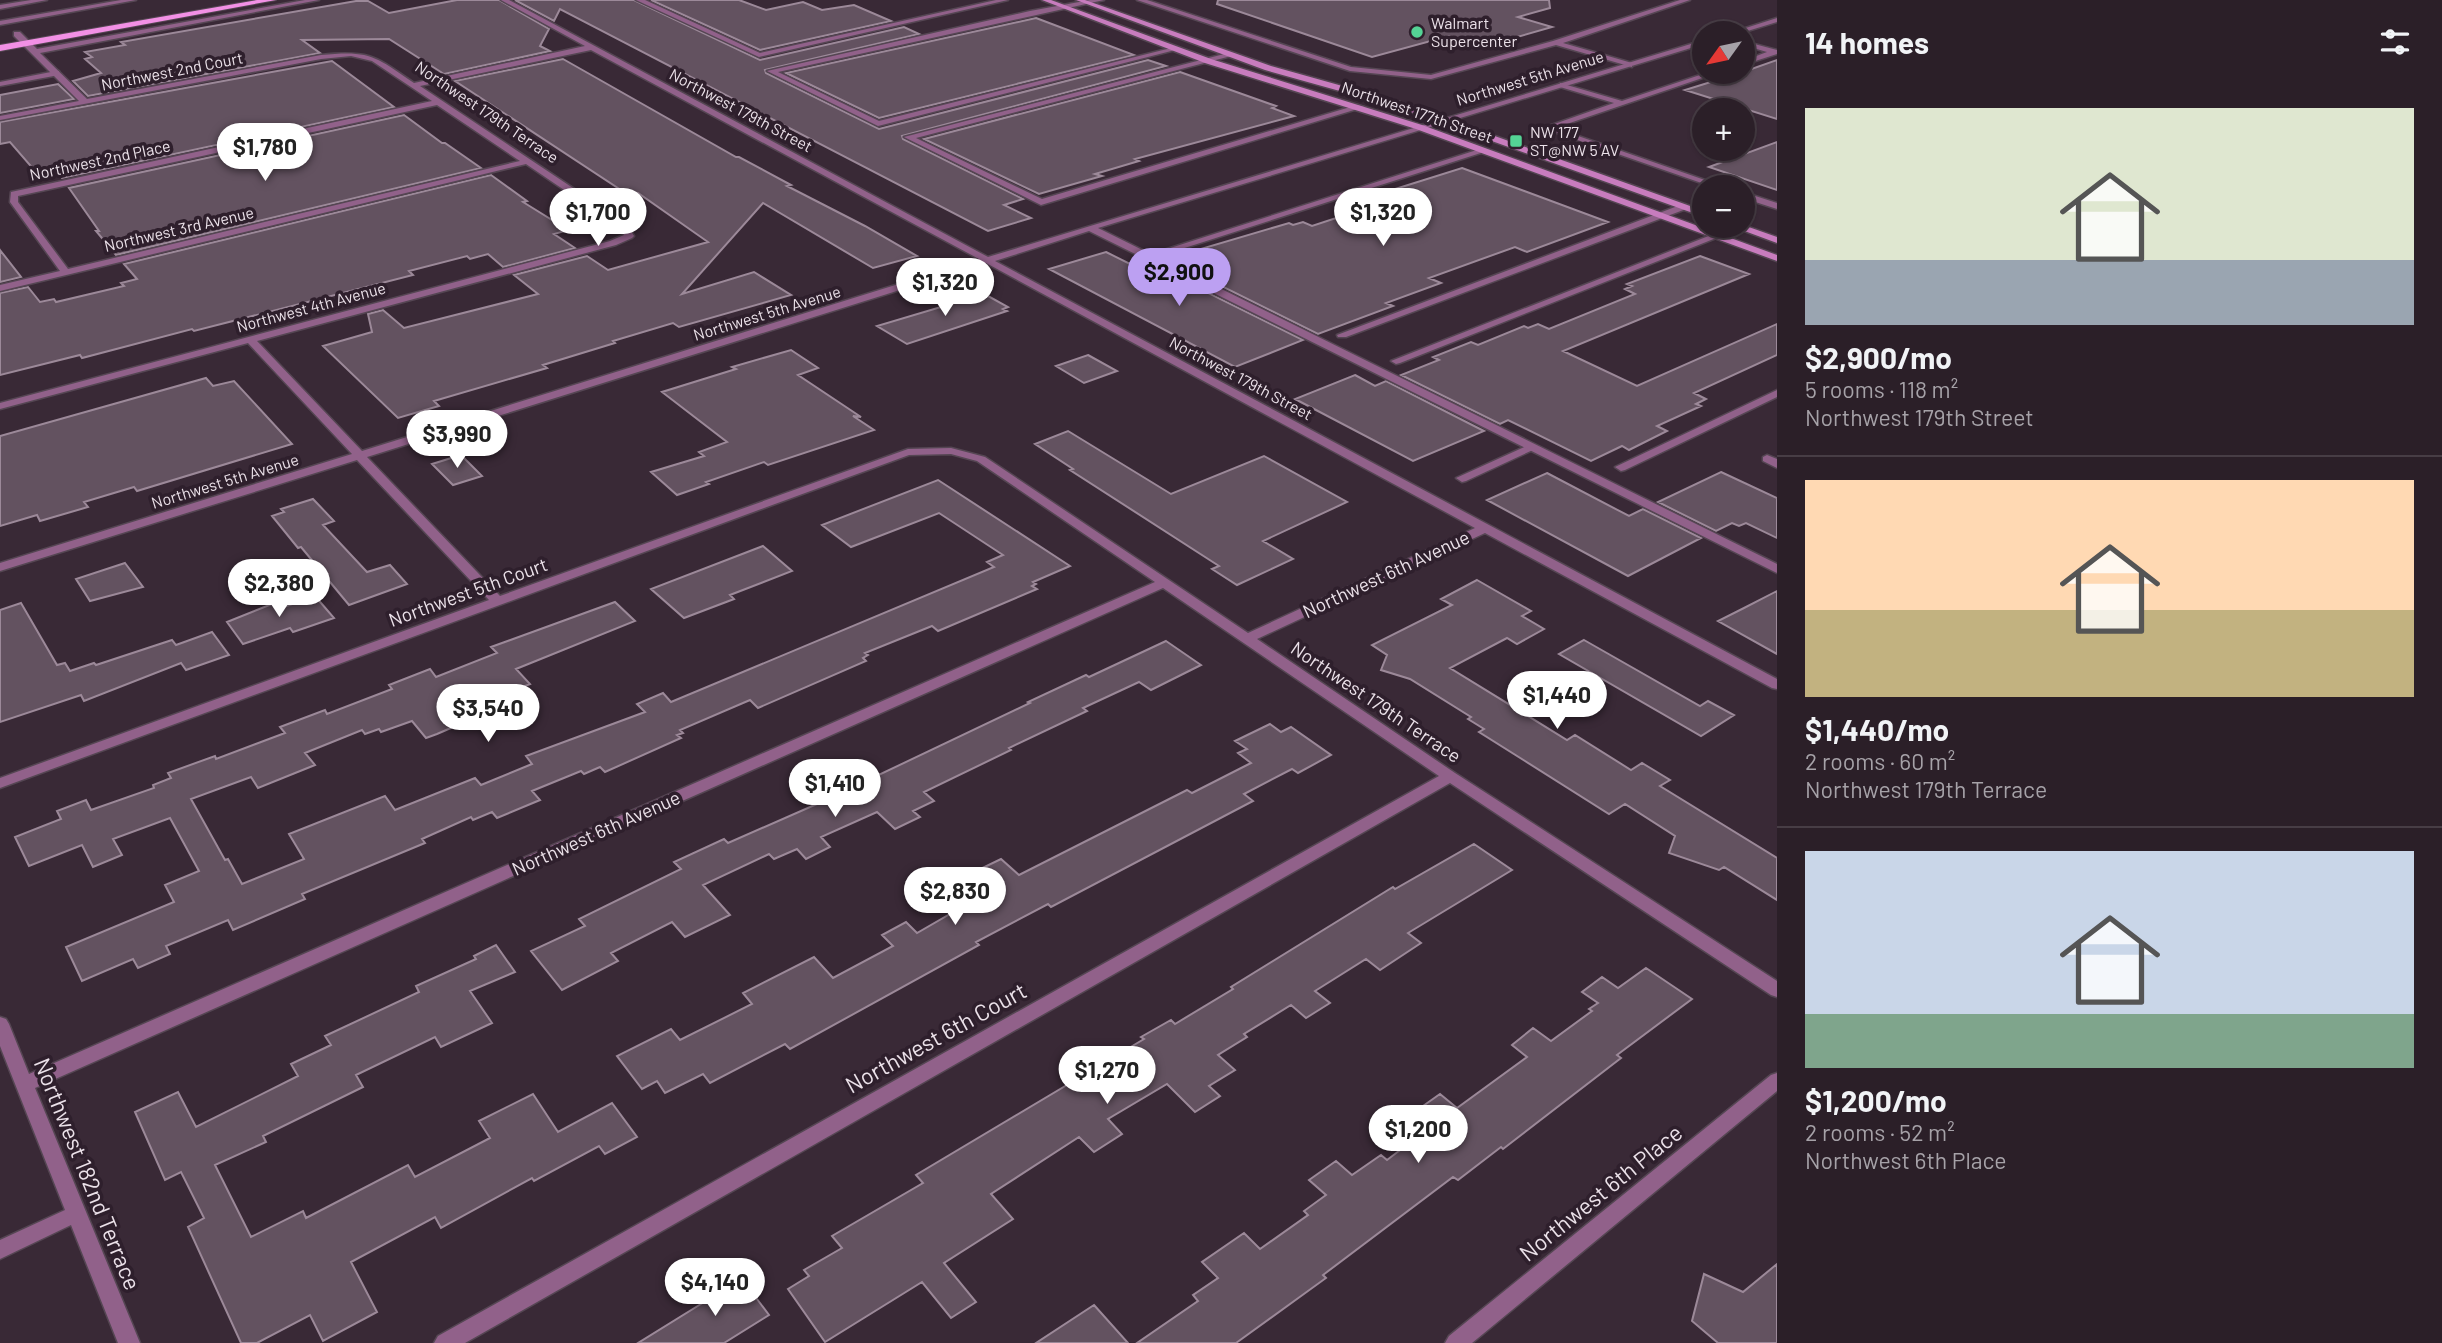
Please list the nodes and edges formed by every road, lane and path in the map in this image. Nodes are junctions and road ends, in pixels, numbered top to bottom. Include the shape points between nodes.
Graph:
1 (44, 0) edge
2 (133, 0) edge
3 (211, 0) edge
4 (272, 0) edge
5 (316, 0) edge
6 (504, 0) edge
7 (639, 0) edge
8 (1005, 0) edge
9 (1045, 0) edge
10 (1101, 0) edge
11 (1140, 0) edge
12 (1687, 0) edge
13 (1083, 1) edge
14 (176, 6) dead end
15 (1062, 6) junction
16 (0, 7) edge
17 (157, 9) dead end
18 (106, 18) dead end
19 (14, 20) junction
20 (1777, 20) edge
21 (0, 23) edge
22 (1755, 27) edge
23 (30, 31) dead end
24 (13, 34) joint
25 (26, 43) junction
26 (1556, 43) junction
27 (1692, 46) edge
28 (1755, 46) edge
29 (592, 47) junction
30 (0, 48) edge
31 (1175, 48) junction
32 (36, 52) junction
33 (351, 54) joint
34 (1231, 55) junction
35 (1755, 59) edge
36 (1208, 61) junction
37 (1629, 65) junction
38 (56, 73) junction
39 (1692, 80) edge
40 (0, 84) edge
41 (414, 85) junction
42 (1563, 85) junction
43 (84, 102) junction
44 (439, 102) junction
45 (1622, 103) junction
46 (1360, 107) junction
47 (0, 118) edge
48 (1442, 121) junction
49 (1419, 127) junction
50 (1483, 151) junction
51 (529, 161) junction
52 (1692, 177) edge
53 (1755, 199) edge
54 (1777, 206) edge
55 (1683, 207) junction
56 (1692, 210) edge
57 (1660, 215) junction
58 (1692, 227) edge
59 (1090, 228) junction
60 (1755, 232) edge
61 (629, 236) joint
62 (1711, 238) edge
63 (1722, 238) edge
64 (1777, 240) edge
65 (1170, 250) dead end
66 (1777, 258) edge
67 (990, 260) junction
68 (66, 272) junction
69 (0, 288) edge
70 (1342, 335) dead end
71 (250, 339) junction
72 (1396, 361) dead end
73 (1777, 393) edge
74 (0, 406) edge
75 (1531, 447) junction
76 (951, 451) joint
77 (360, 456) junction
78 (1621, 467) dead end
79 (1462, 478) dead end
80 (1485, 528) junction
81 (0, 567) edge
82 (1777, 569) edge
83 (1167, 582) junction
84 (498, 602) junction
85 (1249, 638) junction
86 (1777, 685) edge
87 (1450, 776) junction
88 (0, 783) edge
89 (1777, 990) edge
90 (0, 1024) edge
91 (1777, 1080) edge
92 (25, 1084) junction
93 (76, 1214) junction
94 (0, 1250) edge
95 (129, 1343) edge
96 (445, 1343) edge
97 (1456, 1343) edge

1 - 16 street
2 - 19 street
3 - 14 main road
4 - 25 main road
5 - 32 street
6 - 29 street, Northwest 179th Street
7 - 8 street via 759,55
9 - 15 street, Northwest 177th Street
10 - 13 street
11 - 26 street via 1350,69 1431,77
12 - 26 street
13 - 15 street
13 - 34 street, Northwest 177th Street
15 - 31 street, Northwest 177th Street
15 - 31 street via 771,71 878,124
16 - 19 street
17 - 18 main road
19 - 21 street
20 - 22 street
23 - 24 main road
24 - 25 street
25 - 30 main road
25 - 32 street
26 - 37 street
27 - 37 street, Northwest 5th Avenue
28 - 35 street via 1775,52
29 - 41 street
29 - 67 street, Northwest 179th Street
31 - 36 street, Northwest 177th Street
32 - 38 street
33 - 41 street, Northwest 179th Terrace via 374,59
33 - 43 street, Northwest 2nd Court
34 - 36 street
34 - 48 street, Northwest 177th Street
36 - 46 street, Northwest 177th Street
36 - 46 street via 908,137 1041,202
37 - 42 street, Northwest 5th Avenue
38 - 40 street
38 - 43 street
39 - 45 street
41 - 44 street, Northwest 179th Terrace
42 - 45 street
42 - 48 street, Northwest 5th Avenue
43 - 47 street, Northwest 2nd Court
44 - 51 street, Northwest 179th Terrace
44 - 68 street, Northwest 2nd Place via 14,194 14,202
45 - 52 street via 1547,128
46 - 49 street, Northwest 177th Street
48 - 49 street, Northwest 5th Avenue
48 - 55 street, Northwest 177th Street
49 - 50 street, Northwest 177th Street
49 - 59 street, Northwest 5th Avenue
50 - 57 street, Northwest 177th Street
50 - 65 street
51 - 61 street, Northwest 179th Terrace via 624,226
51 - 68 street, Northwest 3rd Avenue
53 - 54 street
55 - 56 street, Northwest 177th Street
55 - 57 street
57 - 58 street, Northwest 177th Street
57 - 70 street
59 - 67 street, Northwest 5th Avenue
59 - 75 street
60 - 64 street
61 - 71 street, Northwest 4th Avenue
62 - 72 street
63 - 66 street, Northwest 177th Street
67 - 77 street, Northwest 5th Avenue
67 - 80 street, Northwest 179th Street
68 - 69 street, Northwest 3rd Avenue
71 - 74 street, Northwest 4th Avenue
71 - 77 street
73 - 78 street
75 - 79 street
75 - 82 street
76 - 83 street, Northwest 179th Terrace via 981,459
76 - 84 street, Northwest 5th Court via 908,452
77 - 81 street, Northwest 5th Avenue
77 - 84 street
80 - 85 street, Northwest 6th Avenue
80 - 86 street, Northwest 179th Street
83 - 85 street, Northwest 179th Terrace
83 - 92 street, Northwest 6th Avenue
84 - 88 street, Northwest 5th Court
85 - 87 street, Northwest 179th Terrace
87 - 89 street, Northwest 179th Terrace
87 - 96 street, Northwest 6th Court
90 - 92 street, Northwest 182nd Terrace
91 - 97 street, Northwest 6th Place
92 - 93 street, Northwest 182nd Terrace
93 - 94 street
93 - 95 street, Northwest 182nd Terrace

